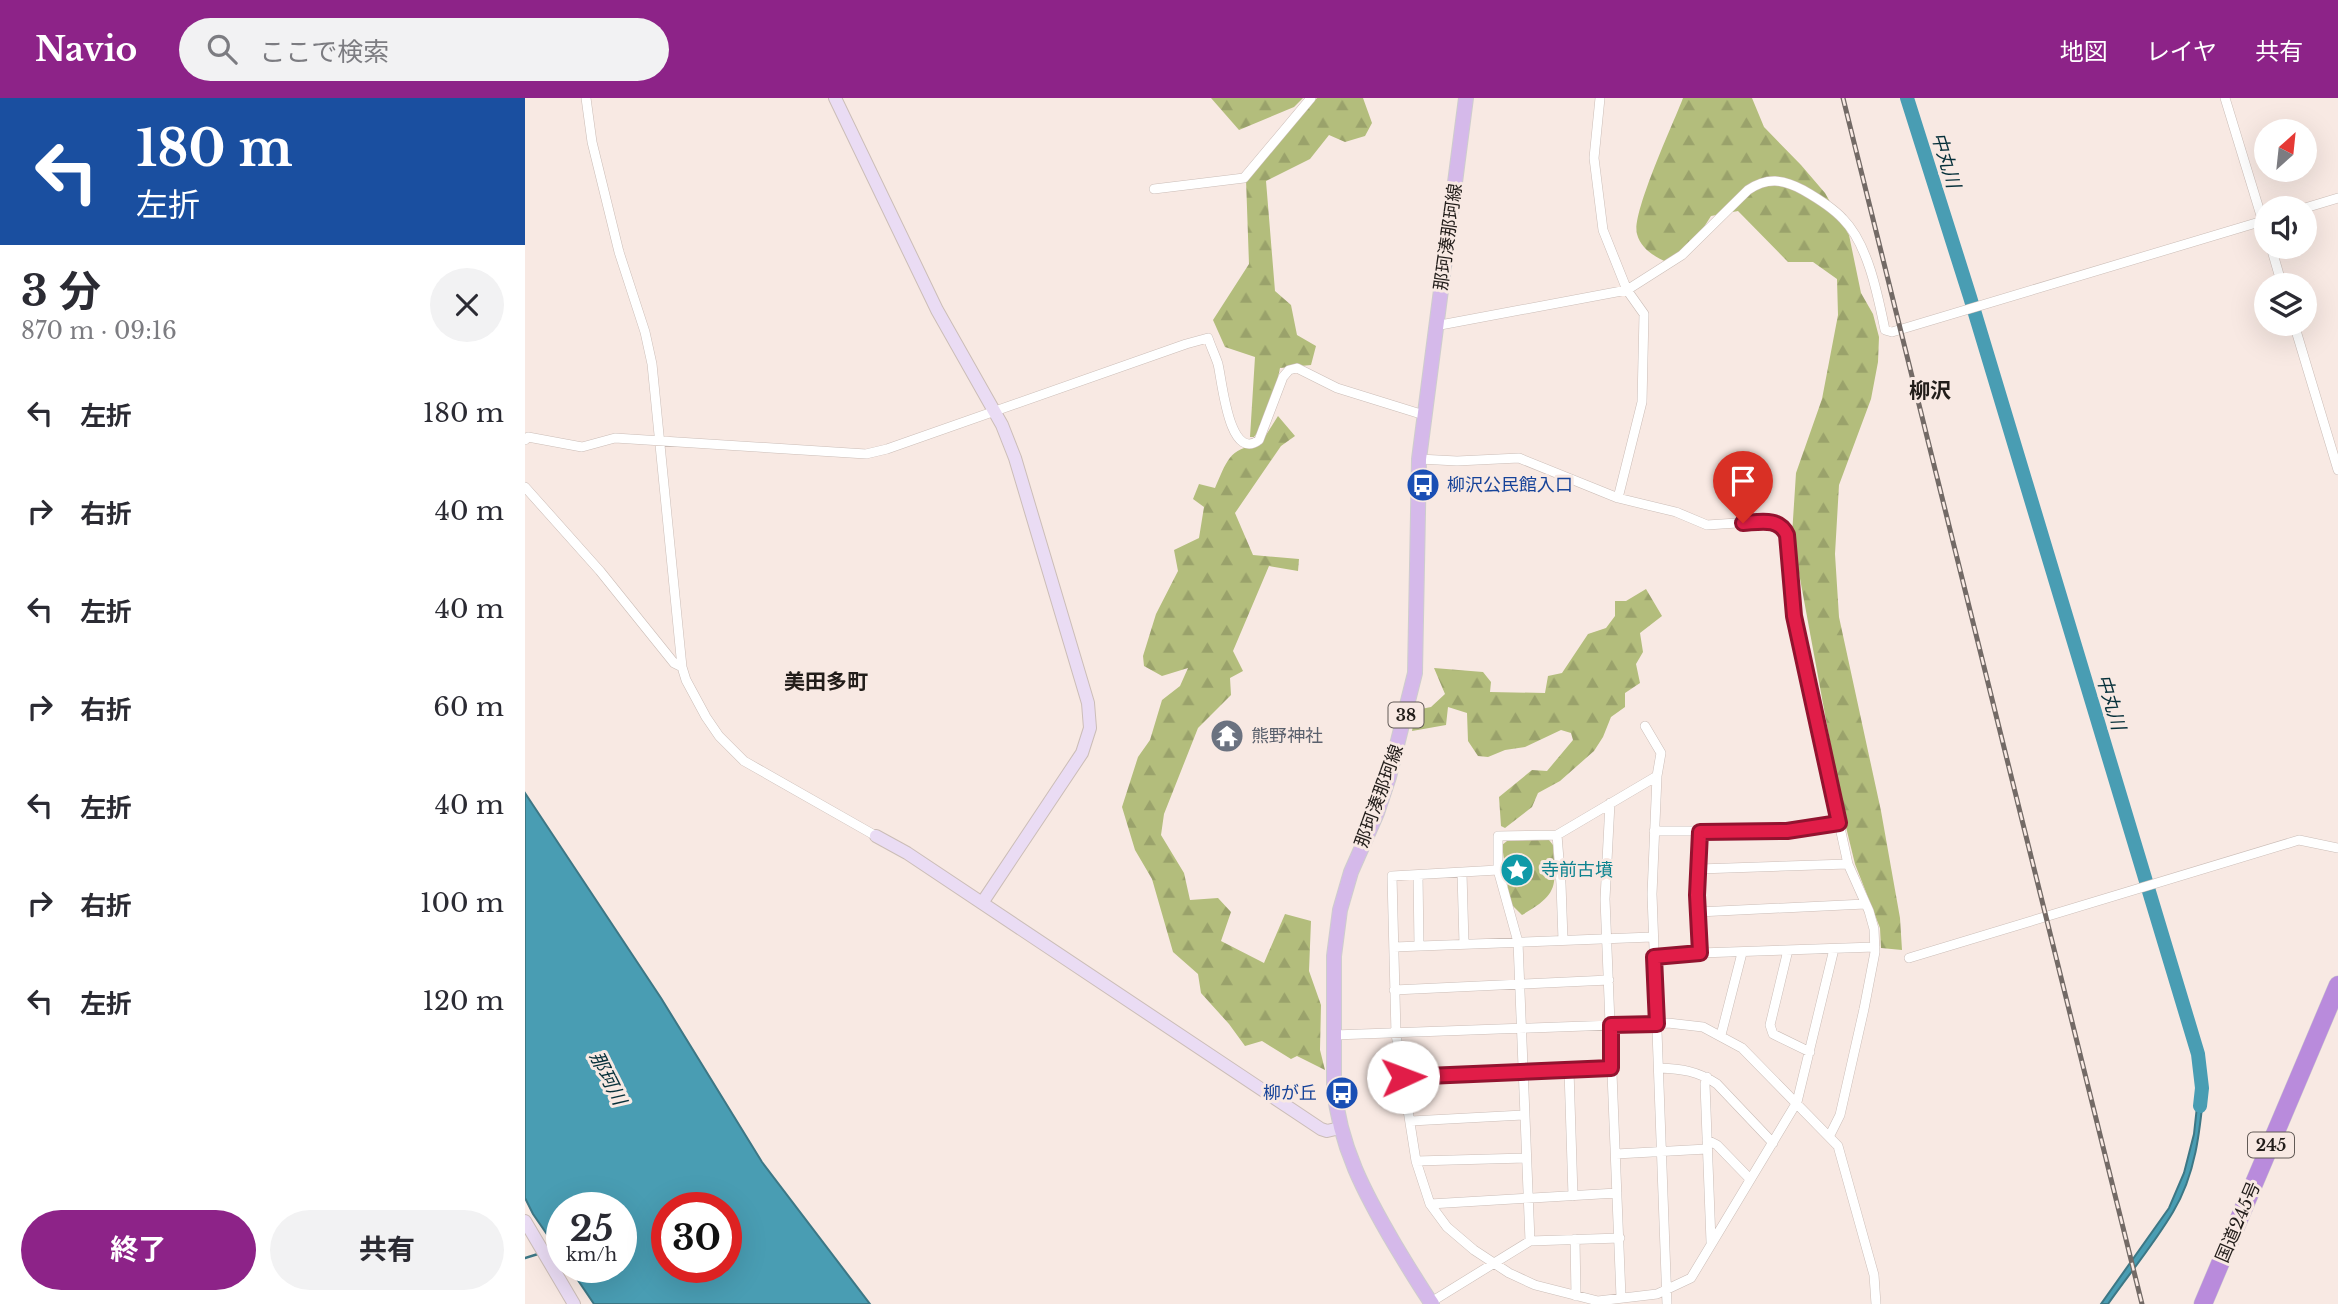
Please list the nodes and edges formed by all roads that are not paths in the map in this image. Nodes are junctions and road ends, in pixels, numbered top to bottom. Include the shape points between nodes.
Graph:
1 (586, 98) edge
2 (835, 98) edge
3 (1311, 98) edge
4 (1466, 98) edge
5 (1599, 98) edge
6 (2225, 98) edge
7 (1154, 189) dead end
8 (2257, 196) edge
9 (2338, 198) edge
10 (2317, 204) edge
11 (2254, 223) edge
12 (1627, 290) junction
13 (1435, 326) junction
14 (2298, 336) edge
15 (995, 411) junction
16 (1424, 415) junction
17 (525, 440) edge
18 (659, 441) junction
19 (1419, 458) junction
20 (2338, 470) edge
21 (525, 487) edge
22 (1618, 498) junction
23 (682, 667) junction
24 (1645, 726) dead end
25 (1657, 776) junction
26 (1610, 803) junction
27 (1839, 823) junction
28 (1654, 831) junction
29 (1700, 832) junction
30 (1557, 835) junction
31 (876, 836) joint
32 (2338, 848) edge
33 (1848, 864) junction
34 (1699, 869) junction
35 (1497, 870) junction
36 (1462, 873) junction
37 (1418, 875) junction
38 (982, 903) junction
39 (1865, 904) junction
40 (1698, 912) junction
41 (1652, 937) junction
42 (1608, 938) junction
43 (1563, 940) junction
44 (1518, 942) junction
45 (1464, 944) junction
46 (1419, 946) junction
47 (1394, 947) junction
48 (1875, 947) junction
49 (1833, 949) junction
50 (1788, 950) junction
51 (1700, 953) junction
52 (1742, 953) junction
53 (1654, 957) junction
54 (1909, 958) dead end
55 (1609, 980) junction
56 (1520, 984) junction
57 (2338, 985) edge
58 (1394, 990) junction
59 (2338, 1014) edge
60 (1657, 1024) junction
61 (1611, 1025) junction
62 (1521, 1030) junction
63 (1396, 1034) junction
64 (1334, 1035) junction
65 (1721, 1035) junction
66 (1810, 1052) junction
67 (1611, 1068) junction
68 (1659, 1068) junction
69 (1569, 1070) junction
70 (1523, 1072) junction
71 (1403, 1077) junction
72 (1707, 1077) junction
73 (1797, 1102) junction
74 (1523, 1115) junction
75 (1411, 1121) junction
76 (1340, 1128) junction
77 (1830, 1135) junction
78 (1773, 1143) junction
79 (1707, 1144) junction
80 (1662, 1151) junction
81 (1616, 1154) junction
82 (1525, 1158) junction
83 (1416, 1161) junction
84 (1750, 1179) junction
85 (1617, 1193) junction
86 (1573, 1196) junction
87 (1528, 1200) junction
88 (1430, 1204) junction
89 (525, 1221) edge
90 (1620, 1238) junction
91 (1575, 1239) junction
92 (1530, 1241) junction
93 (1711, 1242) junction
94 (1494, 1265) junction
95 (1667, 1290) junction
96 (1576, 1296) junction
97 (1621, 1297) junction
98 (1432, 1303) edge
99 (574, 1304) edge
100 (1667, 1304) edge
101 (1876, 1304) edge
102 (2203, 1304) edge
103 (2216, 1304) edge

1 - 18 street via 616,240 652,364
2 - 15 street via 937,310
3 - 7 street via 1244,178
4 - 13 main road, 那珂湊那珂線 / 38
5 - 12 street via 1594,158 1597,194 1603,230
6 - 8 street
9 - 10 street
11 - 12 street via 1892,332 1885,330 1876,284 1849,225 1826,205 1780,180 1758,183 1748,190 1682,255
12 - 13 street
12 - 22 street via 1644,314 1642,402
13 - 16 main road, 那珂湊那珂線 / 38
14 - 20 street
15 - 16 street via 1208,338 1230,424 1248,444 1259,440 1283,377 1297,368 1337,387
15 - 18 street via 866,454
15 - 38 street via 1033,517 1088,703 1090,728 1082,753
16 - 19 main road, 那珂湊那珂線 / 38
17 - 18 street via 539,438 582,447 615,438
18 - 23 street
19 - 22 street via 1519,458
19 - 64 main road, 那珂湊那珂線 / 38 via 1415,674 1389,777 1344,891 1334,956
21 - 23 street
22 - 27 street via 1707,525 1767,521 1786,530 1794,616
23 - 31 street via 706,717 744,761
24 - 25 street via 1661,753
25 - 26 street
25 - 28 street
26 - 30 street
26 - 42 street via 1605,899
27 - 29 street via 1787,831
27 - 33 street
28 - 29 street
28 - 41 street
29 - 34 street
30 - 35 street via 1498,836
30 - 43 street
31 - 38 street
32 - 54 street via 2299,840
33 - 34 street
33 - 39 street
34 - 40 street
35 - 36 street
35 - 44 street
36 - 37 street
36 - 45 street
37 - 46 street
37 - 47 street via 1392,876
38 - 76 street via 1321,1129
39 - 40 street
39 - 48 street
40 - 51 street
41 - 42 street
41 - 53 street
42 - 43 street
42 - 55 street
43 - 44 street
44 - 45 street
44 - 56 street
45 - 46 street
46 - 47 street
47 - 58 street
48 - 49 street
48 - 77 street via 1840,1115
49 - 50 street
49 - 66 street
50 - 52 street
50 - 66 street via 1770,1025 1773,1034
51 - 52 street
51 - 53 street
52 - 65 street
53 - 60 street
55 - 56 street
55 - 61 street
56 - 58 street
56 - 62 street
57 - 102 highway, 国道245号 / 245
58 - 63 street
59 - 103 highway, 国道245号 / 245
60 - 61 street
60 - 65 street via 1686,1024
60 - 68 street
61 - 62 street
61 - 67 street
62 - 63 street
62 - 70 street
63 - 64 street
63 - 71 street
64 - 76 main road, 那珂湊那珂線 / 38
65 - 73 street via 1742,1048
66 - 73 street
67 - 69 street
67 - 81 street
68 - 72 street via 1687,1069
68 - 80 street
69 - 70 street
69 - 86 street
70 - 71 street
70 - 74 street
71 - 75 street
72 - 78 street
72 - 79 street
73 - 77 street
73 - 78 street
74 - 75 street
74 - 82 street
75 - 83 street
76 - 98 main road, 那珂湊那珂線 / 38 via 1364,1192
77 - 101 street via 1842,1158 1874,1275
78 - 84 street
79 - 80 street
79 - 84 street via 1717,1145
79 - 93 street
80 - 81 street
80 - 95 street
81 - 85 street
82 - 83 street
82 - 87 street
83 - 88 street
84 - 93 street
85 - 86 street
85 - 90 street
86 - 87 street
87 - 88 street
87 - 92 street
88 - 94 street via 1447,1227
89 - 99 street
90 - 91 street
90 - 97 street
91 - 92 street
91 - 96 street
92 - 94 street
93 - 95 street via 1691,1278
94 - 96 street via 1523,1280
94 - 98 street
95 - 97 street
95 - 100 street
96 - 97 street via 1598,1301

